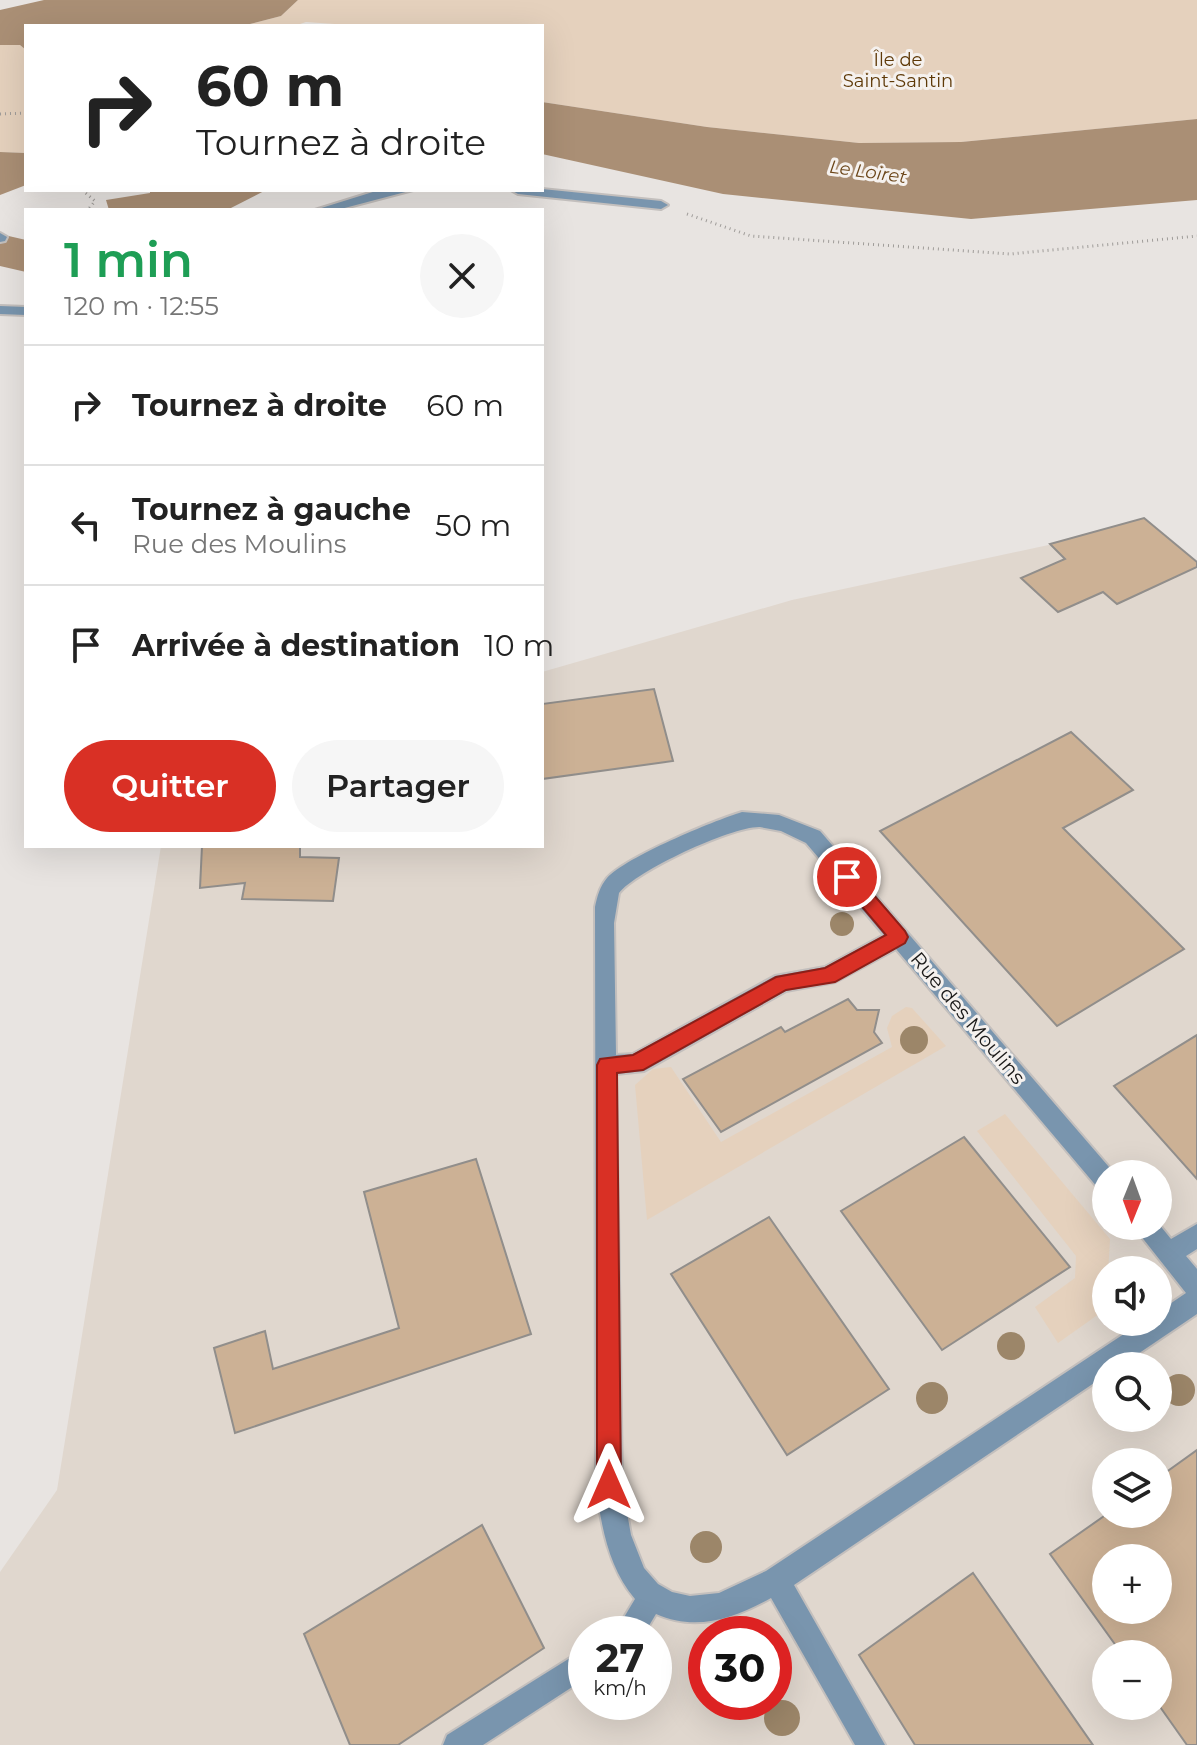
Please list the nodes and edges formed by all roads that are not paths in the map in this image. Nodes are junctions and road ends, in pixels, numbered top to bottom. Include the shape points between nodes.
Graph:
1 (394, 192) edge
2 (537, 192) edge
3 (661, 205) road end
4 (329, 208) edge
5 (0, 310) edge
6 (24, 311) edge
7 (899, 937) junction
8 (607, 1065) junction
9 (1092, 1164) edge
10 (1197, 1235) edge
11 (1157, 1240) edge
12 (1169, 1254) junction
13 (1197, 1288) edge
14 (1197, 1300) edge
15 (776, 1581) junction
16 (651, 1598) junction
17 (640, 1616) edge
18 (568, 1674) edge
19 (457, 1745) edge
20 (871, 1745) edge

1 - 4 street
2 - 3 street
5 - 6 street
7 - 8 street via 828,976 782,982 636,1064
7 - 8 street, Rue des Moulins via 813,837 772,822 744,820 718,827 617,881 606,899
7 - 9 street, Rue des Moulins
8 - 16 street, Rue des Moulins via 609,1485 614,1532 628,1570
10 - 12 street
11 - 12 street
12 - 13 street
14 - 15 street
15 - 16 street via 720,1607 679,1609
15 - 20 street
16 - 17 street
18 - 19 street

